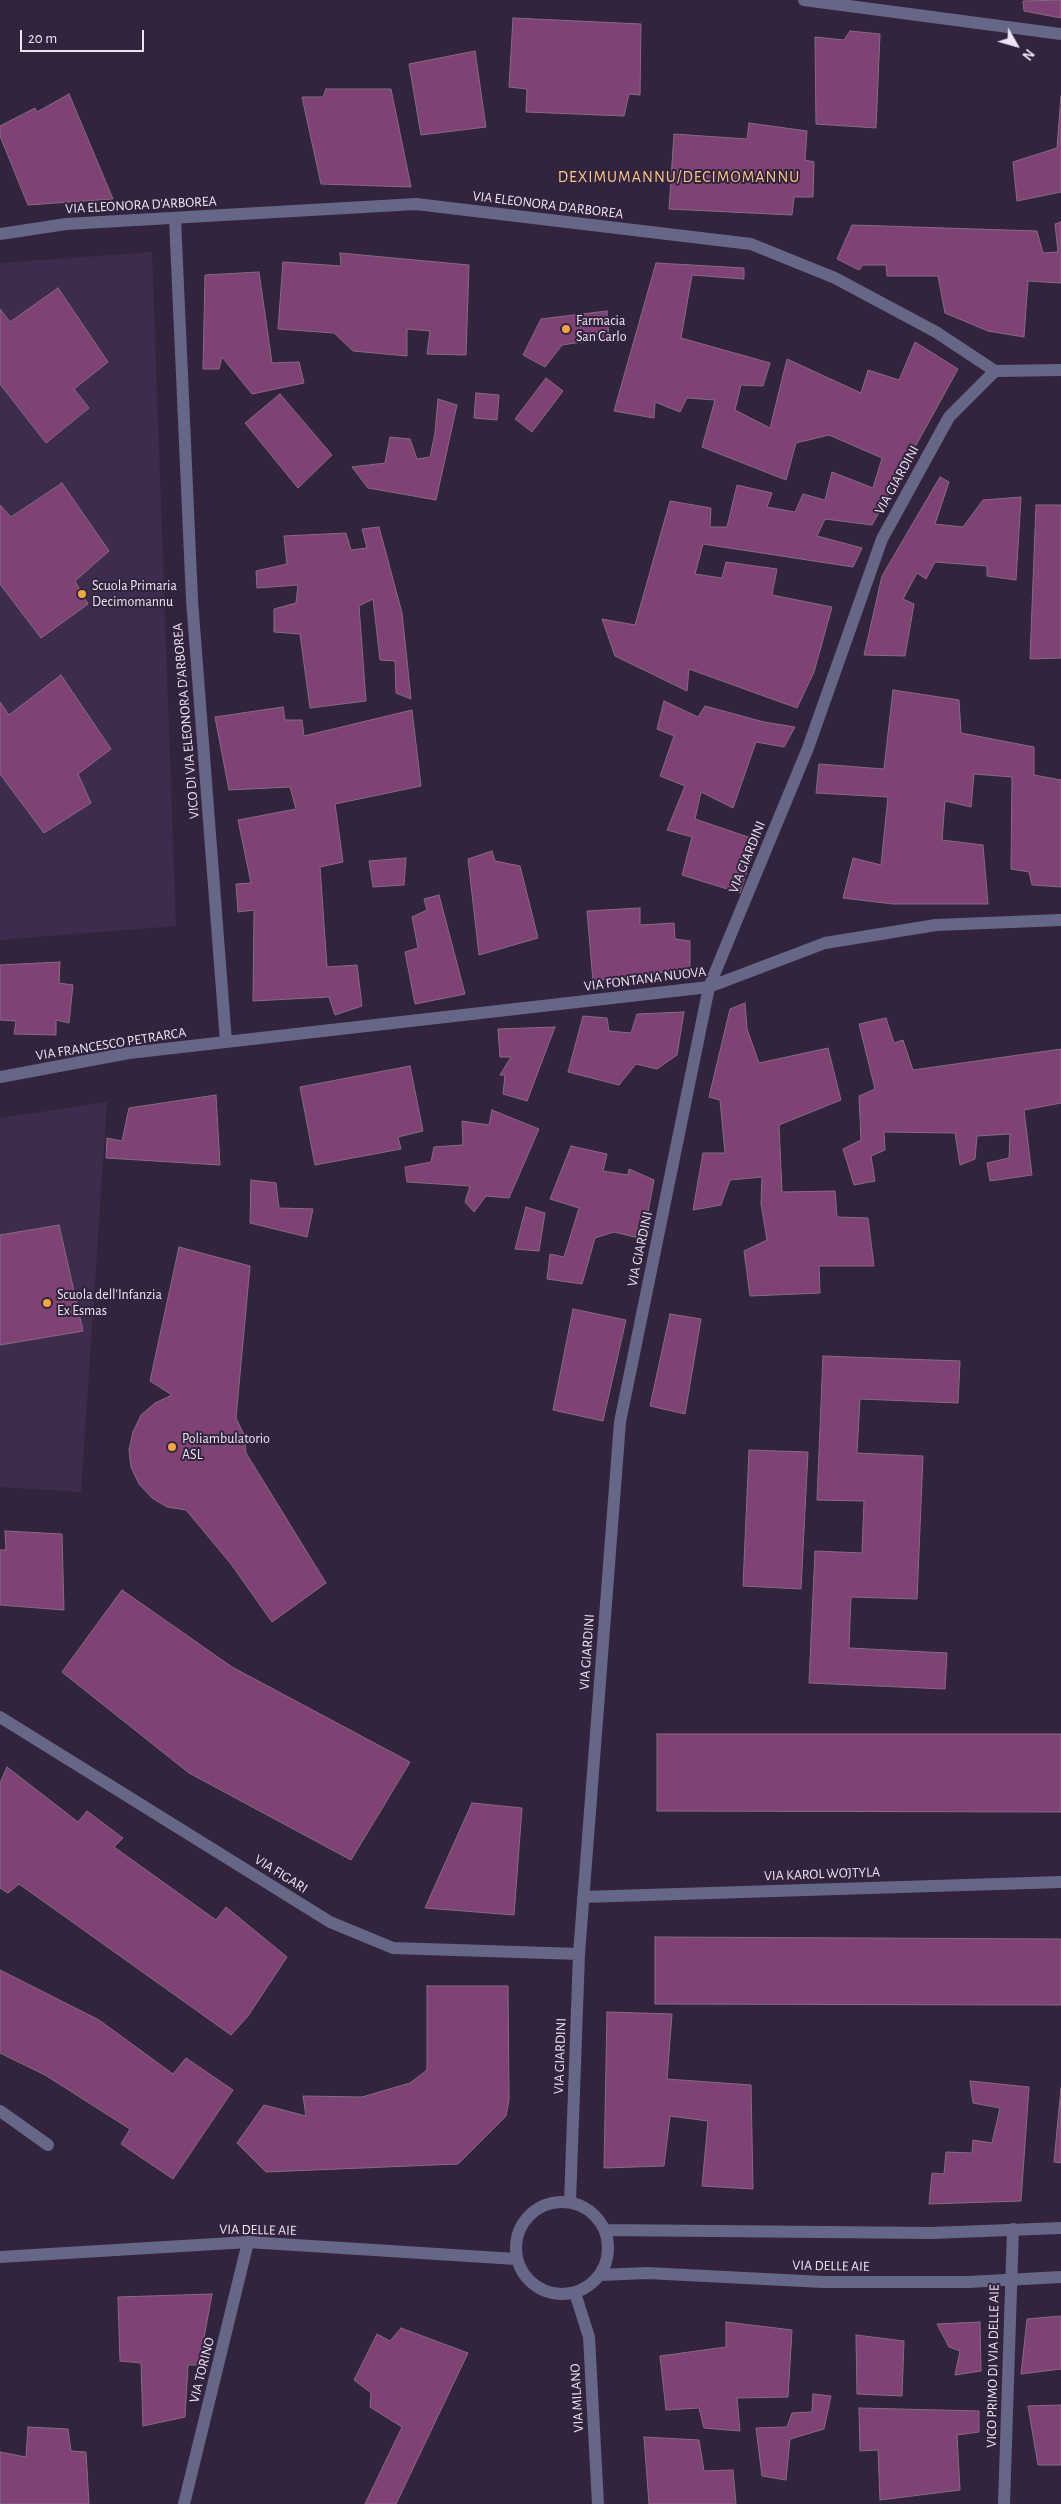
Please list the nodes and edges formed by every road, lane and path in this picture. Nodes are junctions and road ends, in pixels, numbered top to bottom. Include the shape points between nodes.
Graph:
1 (804, 0) edge
2 (1061, 34) edge
3 (175, 218) junction
4 (0, 234) edge
5 (1061, 370) edge
6 (995, 371) junction
7 (1061, 920) edge
8 (709, 988) junction
9 (226, 1042) junction
10 (0, 1077) edge
11 (0, 1717) edge
12 (1061, 1882) edge
13 (583, 1897) junction
14 (579, 1954) junction
15 (0, 2112) edge
16 (48, 2146) dead end
17 (570, 2202) junction
18 (1061, 2228) edge
19 (1013, 2229) junction
20 (605, 2230) junction
21 (248, 2242) junction
22 (0, 2257) edge
23 (516, 2259) junction
24 (600, 2275) junction
25 (1061, 2276) edge
26 (1010, 2280) junction
27 (576, 2293) junction
28 (184, 2504) edge
29 (598, 2504) edge
30 (1004, 2504) edge

1 - 2 street
3 - 4 street, VIA ELEONORA D'ARBOREA via 66,224
3 - 6 street, VIA ELEONORA D'ARBOREA via 416,204 751,244 835,278 936,332
3 - 9 street, VICO DI VIA ELEONORA D'ARBOREA via 192,600
5 - 6 street
6 - 8 street, VIA GIARDINI via 949,417 882,539 808,748
7 - 8 street, VIA FONTANA NUOVA via 936,925 826,943
8 - 9 street, VIA FONTANA NUOVA
8 - 13 street, VIA GIARDINI via 620,1422
9 - 10 street, VIA FRANCESCO PETRARCA via 128,1053
11 - 14 street, VIA FIGARI via 330,1922 393,1948
12 - 13 street, VIA KAROL WOJTYLA
13 - 14 street, VIA GIARDINI
14 - 17 street, VIA GIARDINI
15 - 16 street
17 - 20 street via 597,2216
17 - 23 street via 554,2202 540,2207 528,2217 520,2229
18 - 19 street
19 - 20 street via 931,2233
19 - 26 street, VICO PRIMO DI VIA DELLE AIE
20 - 24 street via 607,2260
21 - 22 street, VIA DELLE AIE
21 - 23 street, VIA DELLE AIE
21 - 28 street, VIA TORINO
23 - 27 street via 533,2284 560,2294
24 - 26 street, VIA DELLE AIE via 647,2273 823,2282
24 - 27 street
25 - 26 street, VIA DELLE AIE
26 - 30 street, VICO PRIMO DI VIA DELLE AIE
27 - 29 street, VIA MILANO via 589,2337

